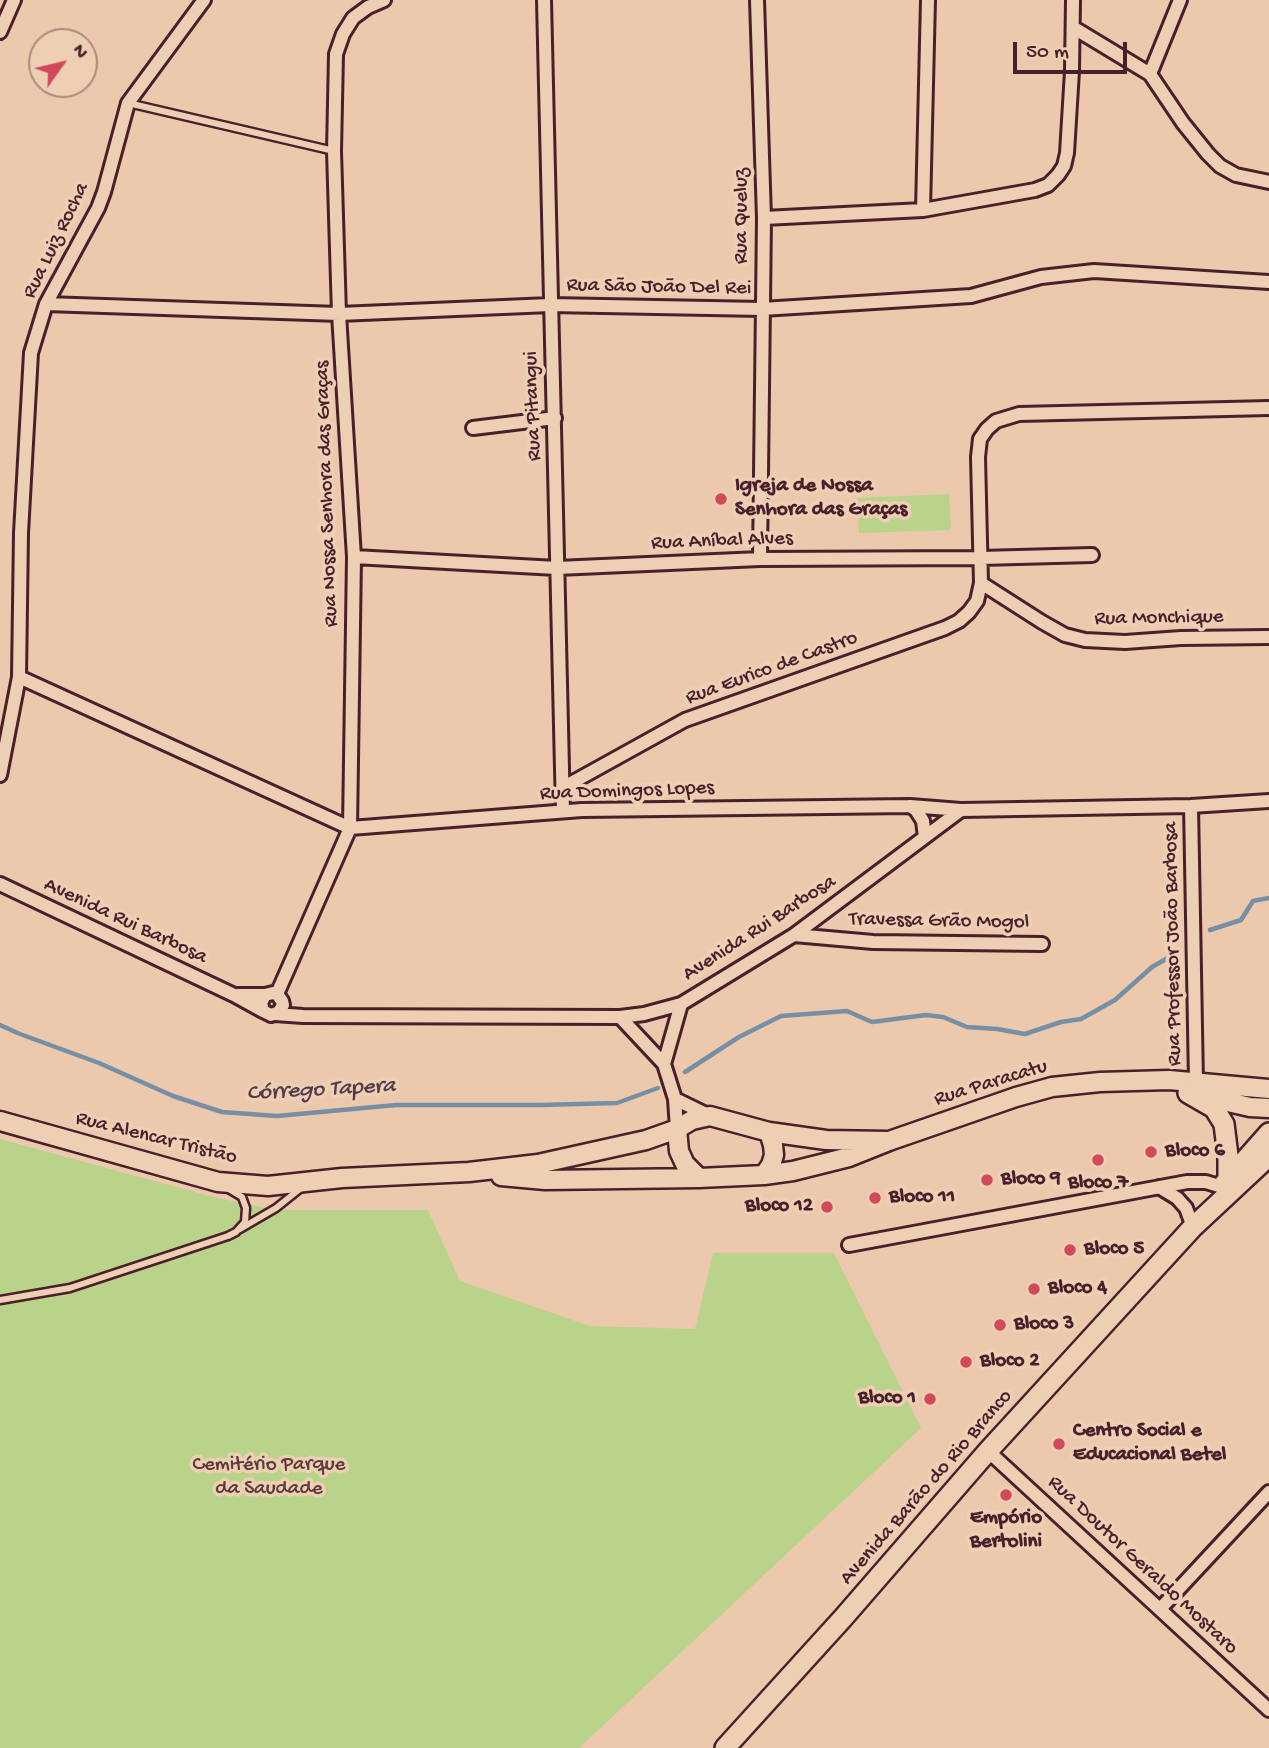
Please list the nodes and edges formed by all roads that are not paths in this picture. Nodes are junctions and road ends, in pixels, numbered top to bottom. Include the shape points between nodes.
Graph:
1 (14, 0) edge
2 (204, 0) edge
3 (384, 0) edge
4 (544, 0) edge
5 (757, 0) edge
6 (928, 0) edge
7 (1073, 0) edge
8 (1180, 0) edge
9 (1074, 28) junction
10 (0, 32) edge
11 (1150, 74) junction
12 (128, 103) junction
13 (334, 151) junction
14 (1269, 182) edge
15 (923, 210) junction
16 (764, 218) junction
17 (1269, 282) edge
18 (46, 304) junction
19 (550, 305) junction
20 (762, 309) junction
21 (339, 314) junction
22 (1269, 408) edge
23 (555, 418) junction
24 (473, 428) dead end
25 (1092, 555) dead end
26 (354, 557) junction
27 (981, 558) junction
28 (760, 559) junction
29 (557, 568) junction
30 (981, 583) junction
31 (1269, 637) edge
32 (19, 677) junction
33 (0, 775) edge
34 (564, 786) junction
35 (1269, 801) edge
36 (909, 806) junction
37 (1191, 806) junction
38 (961, 810) junction
39 (563, 811) junction
40 (350, 828) junction
41 (925, 837) junction
42 (0, 884) edge
43 (794, 935) junction
44 (1042, 944) dead end
45 (234, 995) junction
46 (275, 997) junction
47 (681, 1004) junction
48 (269, 1012) junction
49 (303, 1016) junction
50 (620, 1017) junction
51 (664, 1064) junction
52 (1192, 1087) junction
53 (1269, 1089) edge
54 (675, 1099) junction
55 (1269, 1108) edge
56 (710, 1116) junction
57 (0, 1121) edge
58 (677, 1129) junction
59 (769, 1132) junction
60 (1269, 1133) edge
61 (889, 1141) junction
62 (1269, 1156) edge
63 (469, 1172) junction
64 (764, 1175) junction
65 (699, 1178) junction
66 (218, 1182) junction
67 (310, 1182) junction
68 (1225, 1182) junction
69 (1159, 1187) junction
70 (1193, 1227) junction
71 (236, 1232) junction
72 (849, 1245) dead end
73 (0, 1300) edge
74 (988, 1451) junction
75 (1269, 1492) edge
76 (1160, 1609) junction
77 (1269, 1710) edge
78 (724, 1748) edge

1 - 10 street
2 - 12 street, Rua Luiz Rocha
3 - 13 street, Rua Nossa Senhora das Graças via 353,18 336,54
4 - 19 street, Rua Pitangui
5 - 16 street, Rua Queluz
6 - 15 street
7 - 9 street
8 - 11 street
9 - 11 street
9 - 15 street via 1068,153 1058,175 1035,190
11 - 14 street via 1220,166 1236,175
12 - 13 lane
12 - 18 street, Rua Luiz Rocha via 104,192
13 - 21 street, Rua Nossa Senhora das Graças
15 - 16 street
16 - 20 street, Rua Queluz
17 - 20 street, Rua São João Del Rei via 1094,271 1041,277 971,296
18 - 21 street, Rua São João Del Rei
18 - 32 street, Rua Luiz Rocha via 31,353
19 - 20 street, Rua São João Del Rei
19 - 21 street, Rua São João Del Rei
19 - 23 street, Rua Pitangui
20 - 28 street, Rua Queluz
21 - 26 street, Rua Nossa Senhora das Graças
22 - 27 street via 1018,414 996,421 980,439 978,457
23 - 24 street
23 - 29 street, Rua Pitangui
25 - 27 street, Rua Aníbal Alves
26 - 29 street, Rua Aníbal Alves
26 - 40 street, Rua Nossa Senhora das Graças
27 - 28 street, Rua Aníbal Alves
27 - 30 street
28 - 29 street, Rua Aníbal Alves
29 - 34 street, Rua Pitangui
30 - 31 street, Rua Monchique via 1065,635 1085,640
30 - 34 street, Rua Eurico de Castro via 977,601 959,621 685,720
32 - 33 street, Rua Luiz Rocha
32 - 40 street, Rua Domingos Lopes
34 - 39 street, Rua Pitangui
35 - 37 street, Rua Domingos Lopes
36 - 38 street, Rua Domingos Lopes
36 - 39 street, Rua Domingos Lopes
36 - 41 street via 923,821
37 - 38 street, Rua Domingos Lopes
37 - 52 street, Rua Professor João Barbosa
38 - 41 street, Avenida Rui Barbosa
39 - 40 street, Rua Domingos Lopes
40 - 46 street, Rua Nossa Senhora das Graças
41 - 43 street, Avenida Rui Barbosa
42 - 45 street, Avenida Rui Barbosa
43 - 44 street, Travessa Grão Mogol via 873,942
43 - 47 street, Avenida Rui Barbosa
45 - 46 street, Avenida Rui Barbosa
45 - 48 street, Avenida Rui Barbosa
46 - 48 street via 281,1009
46 - 48 street via 261,1003
46 - 49 street
47 - 50 street, Avenida Rui Barbosa
47 - 51 street
48 - 49 street, Avenida Rui Barbosa
49 - 50 street, Avenida Rui Barbosa
50 - 51 street
51 - 54 street
52 - 53 main road, Rua Paracatu
52 - 55 main road, Rua Paracatu via 1250,1107
52 - 61 main road, Rua Paracatu via 1150,1082 1052,1087
52 - 68 main road via 1224,1124
54 - 56 street
54 - 58 street
56 - 58 main road
56 - 59 main road, Rua Paracatu
57 - 66 main road, Rua Alencar Tristão
58 - 63 main road, Rua Alencar Tristão via 538,1164
58 - 65 main road via 679,1151
59 - 61 main road, Rua Paracatu via 826,1140
59 - 64 main road via 774,1156
60 - 68 main road, Avenida Barão do Rio Branco
61 - 64 main road, Rua Paracatu via 849,1157
62 - 70 main road, Avenida Barão do Rio Branco
63 - 65 main road, Rua Alencar Tristão via 545,1180
63 - 67 main road, Rua Alencar Tristão
64 - 65 main road, Rua Paracatu
66 - 67 main road, Rua Alencar Tristão via 268,1186
66 - 71 lane via 242,1198 246,1208 244,1222
67 - 71 lane
68 - 69 street
68 - 70 main road, Avenida Barão do Rio Branco
69 - 70 street via 1177,1198
69 - 72 street
70 - 74 main road, Avenida Barão do Rio Branco
71 - 73 lane via 70,1288
74 - 76 street, Rua Doutor Geraldo Mostaro
74 - 78 main road, Avenida Barão do Rio Branco
75 - 76 street
76 - 77 street, Rua Doutor Geraldo Mostaro

